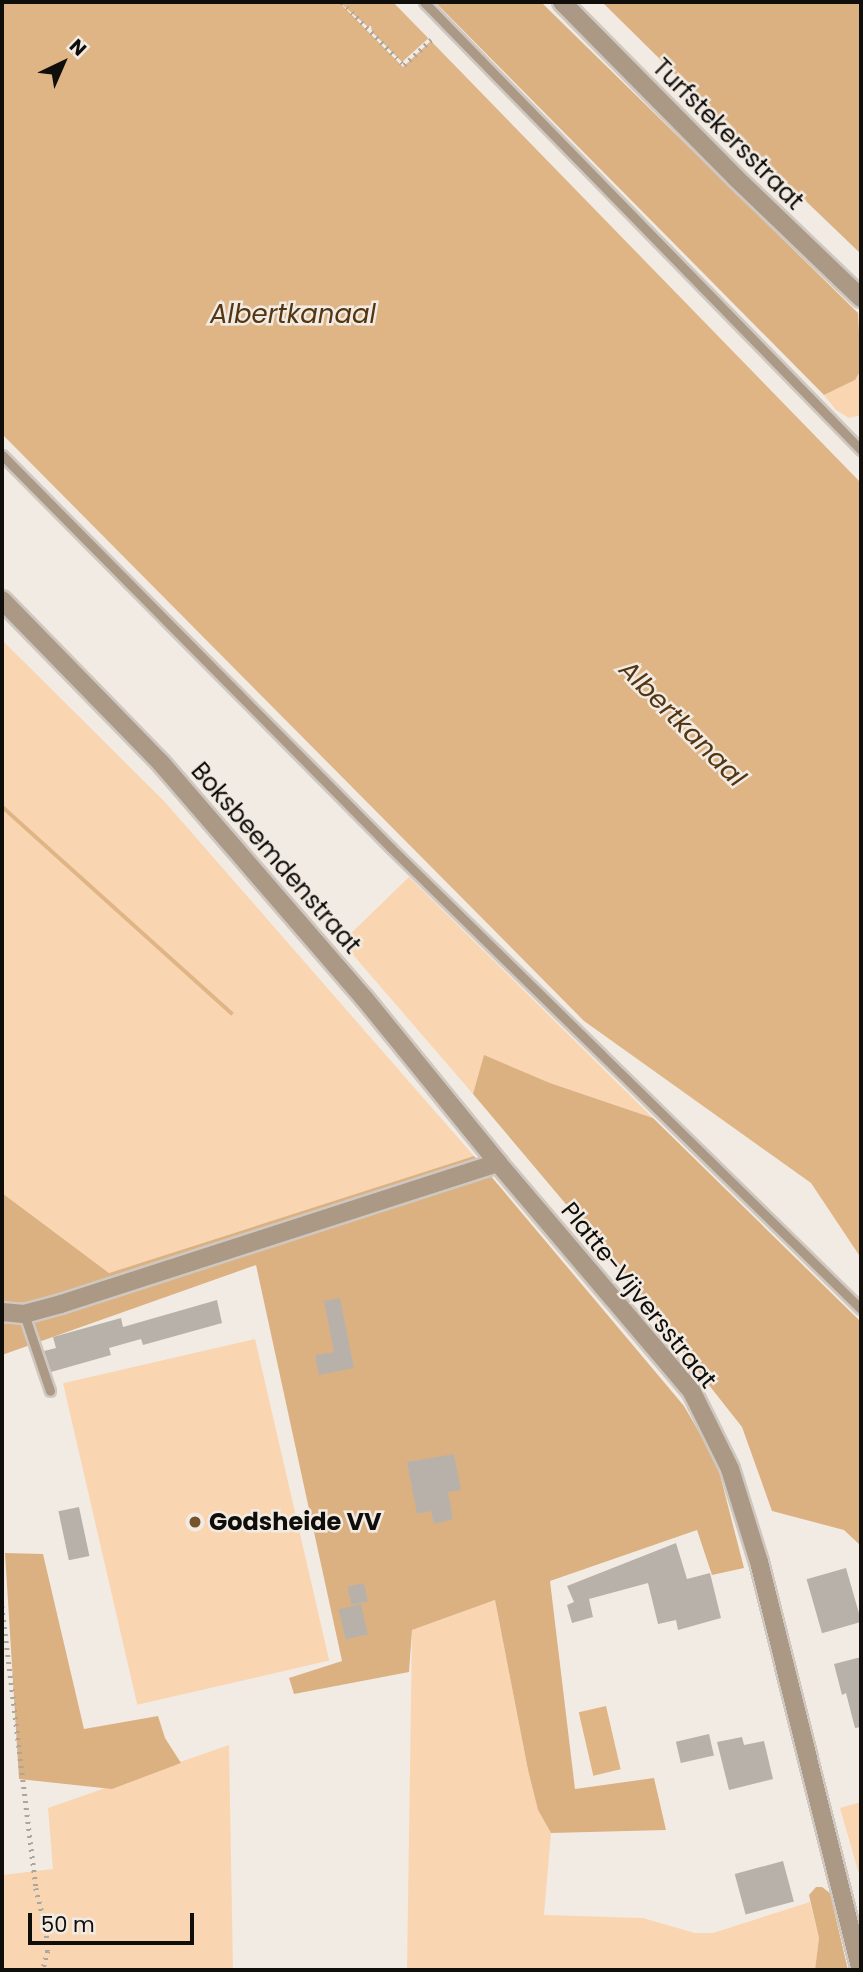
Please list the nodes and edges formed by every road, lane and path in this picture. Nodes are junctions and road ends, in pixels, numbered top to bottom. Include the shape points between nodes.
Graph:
1 (342, 2) edge
2 (424, 2) edge
3 (562, 2) edge
4 (431, 40) dead end
5 (861, 298) edge
6 (861, 450) edge
7 (2, 455) edge
8 (2, 600) edge
9 (498, 1163) junction
10 (861, 1309) edge
11 (2, 1312) edge
12 (23, 1314) junction
13 (50, 1391) dead end
14 (2, 1606) edge
15 (43, 1970) edge
16 (861, 1970) edge

1 - 4 path via 404,65
2 - 6 lane
3 - 5 street, Turfstekersstraat
7 - 10 lane via 391,848
8 - 9 street, Boksbeemdenstraat via 162,763 364,998
9 - 12 street
9 - 16 street, Platte-Vijversstraat via 692,1392 730,1469 759,1562
11 - 12 street
12 - 13 lane
14 - 15 path via 36,1888 47,1929

